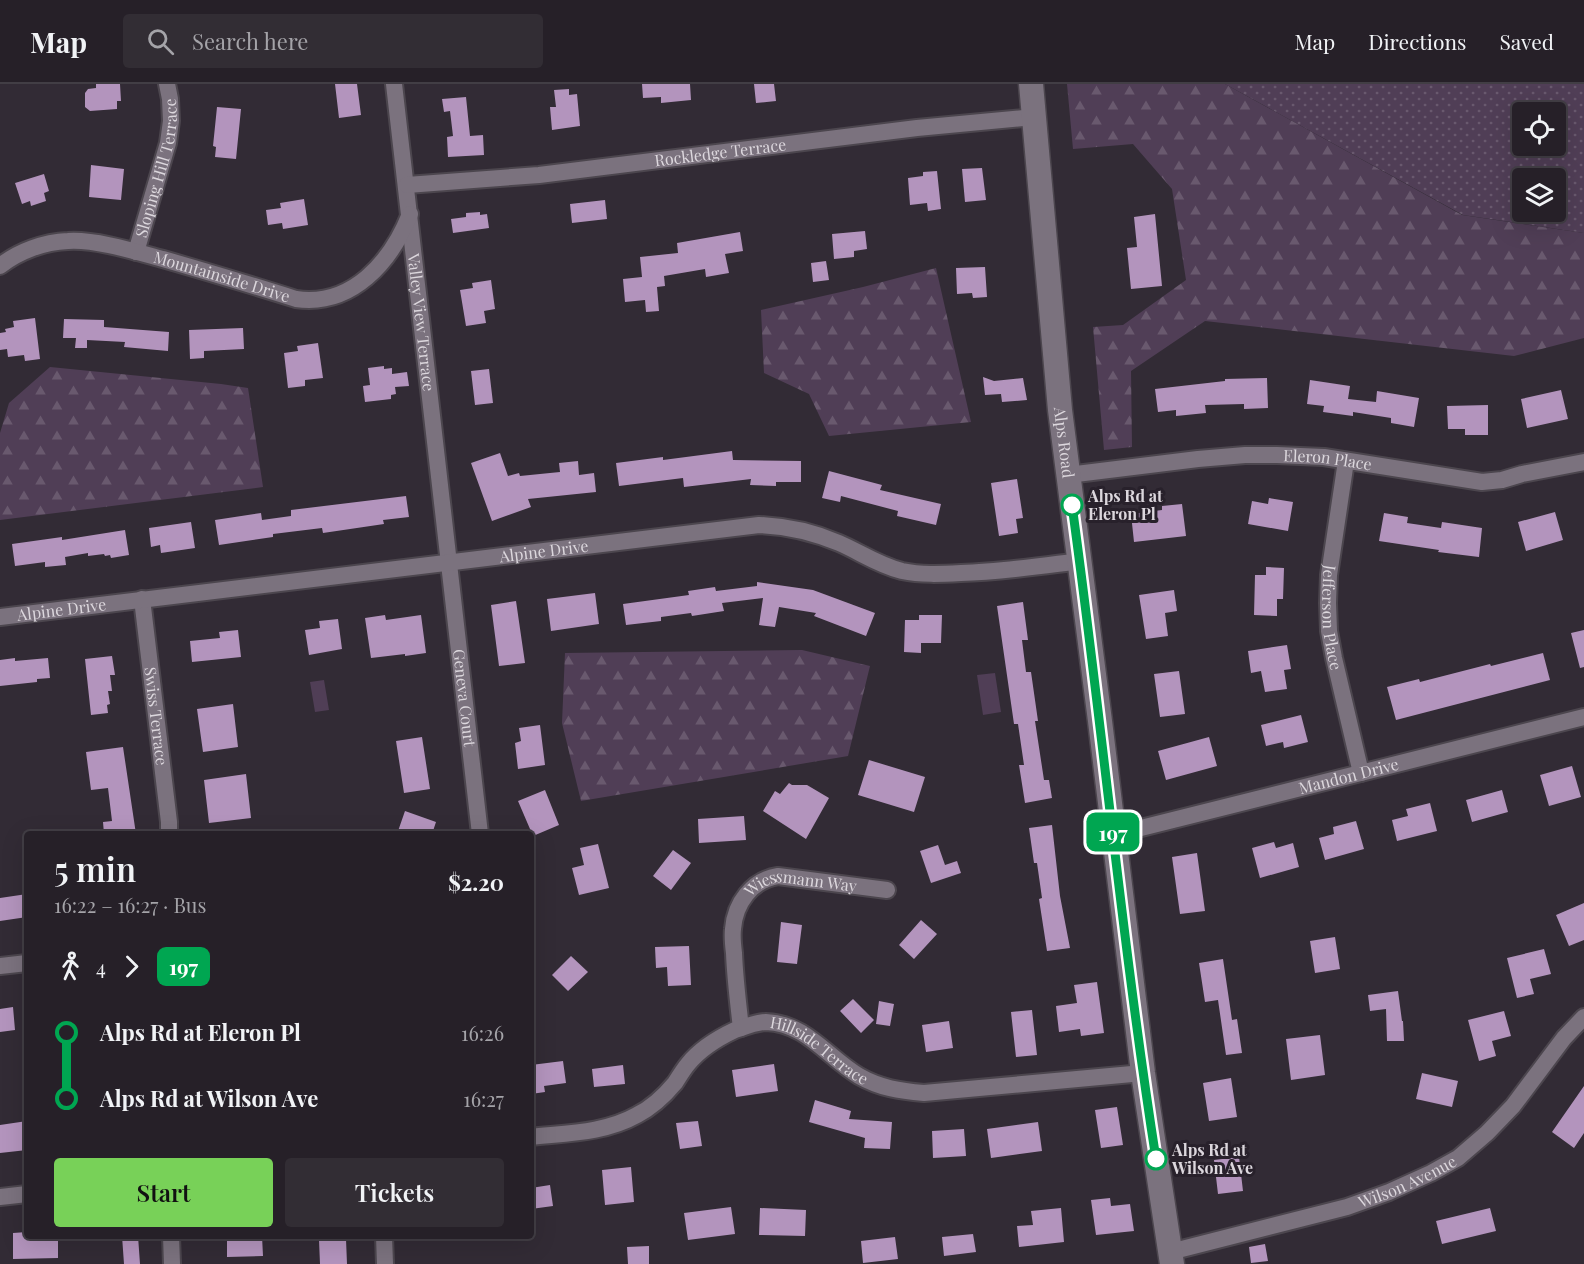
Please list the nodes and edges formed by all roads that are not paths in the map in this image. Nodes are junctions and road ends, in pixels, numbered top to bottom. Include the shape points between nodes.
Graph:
1 (167, 84) edge
2 (394, 84) edge
3 (1031, 84) edge
4 (1034, 117) junction
5 (406, 185) junction
6 (410, 214) junction
7 (136, 252) junction
8 (0, 266) edge
9 (1346, 461) junction
10 (1584, 462) edge
11 (1068, 475) junction
12 (1080, 561) junction
13 (449, 562) junction
14 (142, 599) junction
15 (0, 617) edge
16 (1584, 717) edge
17 (1361, 773) junction
18 (169, 831) edge
19 (480, 831) edge
20 (1113, 835) junction
21 (886, 890) dead end
22 (24, 963) edge
23 (0, 966) edge
24 (1584, 1017) edge
25 (741, 1028) junction
26 (1143, 1073) junction
27 (534, 1137) edge
28 (24, 1194) edge
29 (0, 1197) edge
30 (171, 1239) edge
31 (384, 1239) edge
32 (1171, 1258) edge
33 (172, 1264) edge
34 (385, 1264) edge

1 - 7 street, Sloping Hill Terrace via 171,121 168,143
2 - 5 street, Valley View Terrace
3 - 4 main road, Alps Road
4 - 5 street, Rockledge Terrace via 539,175
4 - 11 main road, Alps Road
5 - 6 street, Valley View Terrace
6 - 7 street, Mountainside Drive via 383,263 348,291 320,300 296,299
6 - 13 street, Valley View Terrace
7 - 8 street, Mountainside Drive via 67,241 25,251
9 - 10 street, Eleron Place via 1482,482
9 - 11 street, Eleron Place via 1245,455
9 - 17 street, Jefferson Place via 1329,575 1329,631
11 - 12 main road, Alps Road
12 - 13 street, Alpine Drive via 927,575 888,567 814,533 759,525
12 - 20 main road, Alps Road
13 - 14 street, Alpine Drive
13 - 19 street, Geneva Court
14 - 15 street, Alpine Drive
14 - 18 street, Swiss Terrace
16 - 17 street, Mandon Drive
17 - 20 street, Mandon Drive
20 - 26 main road, Alps Road
21 - 25 street, Wiessmann Way via 778,876 751,889 742,900 732,930
22 - 23 street
24 - 32 street, Wilson Avenue via 1513,1106 1458,1158 1389,1192 1347,1207
25 - 26 street, Hillside Terrace via 765,1022 801,1032 860,1076 897,1091 924,1093
25 - 27 street, Hillside Terrace via 705,1048 658,1101 639,1114 598,1130
26 - 32 main road, Alps Road
28 - 29 street
30 - 33 street
31 - 34 street

